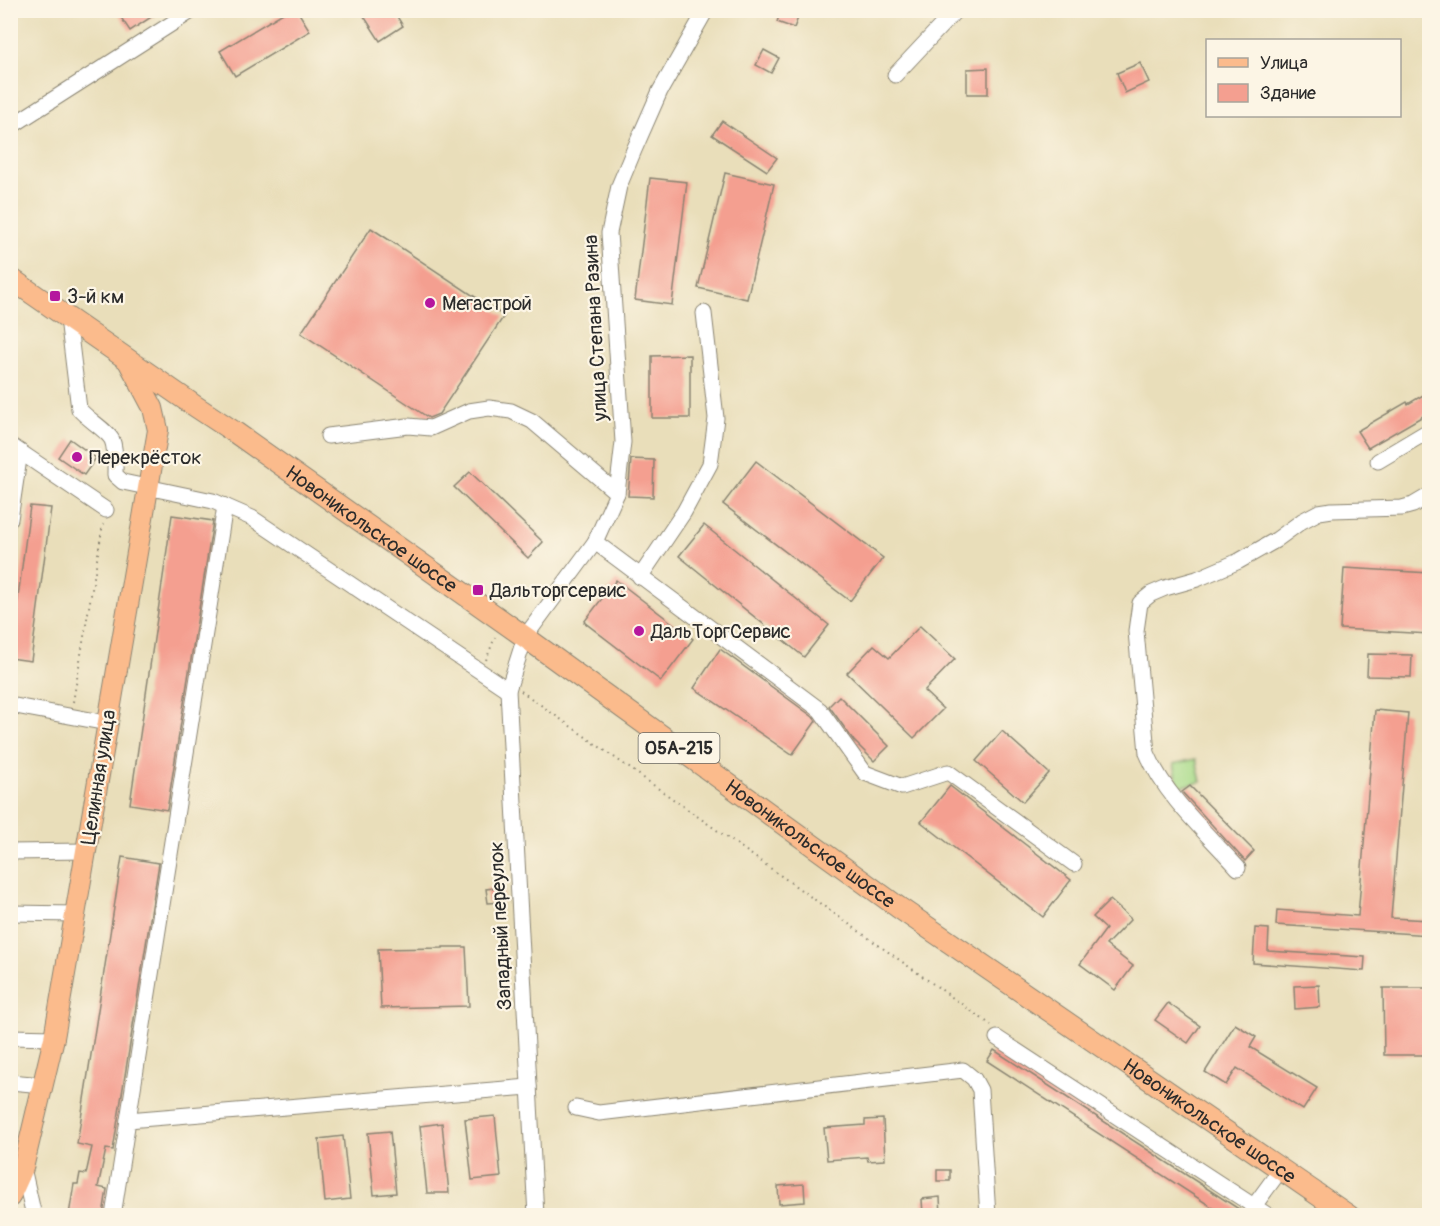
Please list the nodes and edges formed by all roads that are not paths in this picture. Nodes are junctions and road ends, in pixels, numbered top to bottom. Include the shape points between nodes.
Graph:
1 (193, 10) edge
2 (706, 10) edge
3 (956, 10) edge
4 (895, 75) dead end
5 (10, 127) edge
6 (10, 278) edge
7 (704, 313) dead end
8 (68, 318) junction
9 (127, 358) junction
10 (1430, 430) edge
11 (328, 436) dead end
12 (15, 449) edge
13 (1378, 461) dead end
14 (148, 488) junction
15 (617, 493) junction
16 (1430, 495) edge
17 (225, 506) junction
18 (106, 510) road end
19 (10, 519) edge
20 (595, 542) junction
21 (640, 577) junction
22 (525, 637) junction
23 (509, 686) junction
24 (10, 705) edge
25 (107, 723) junction
26 (86, 851) junction
27 (10, 852) edge
28 (1074, 864) dead end
29 (1238, 868) dead end
30 (10, 913) edge
31 (76, 914) junction
32 (998, 1034) road end
33 (10, 1037) edge
34 (54, 1038) junction
35 (10, 1082) edge
36 (43, 1084) junction
37 (529, 1087) junction
38 (576, 1108) dead end
39 (128, 1120) junction
40 (17, 1167) edge
41 (1281, 1169) junction
42 (10, 1197) edge
43 (1254, 1206) junction
44 (34, 1215) edge
45 (113, 1215) edge
46 (536, 1215) edge
47 (988, 1215) edge
48 (1269, 1215) edge
49 (1349, 1215) edge

1 - 5 street
2 - 15 street, улица Степана Разина via 660,91 634,150 619,186 609,233 623,442
3 - 4 street
6 - 8 highway, Новоникольское шоссе / 05А-215
7 - 21 street via 716,418 710,464 684,512
8 - 9 highway, Новоникольское шоссе / 05А-215
8 - 14 street via 79,409 112,441 116,475 123,482
9 - 14 main road, Целинная улица via 153,408 158,430
9 - 22 highway, Новоникольское шоссе / 05А-215
10 - 13 street
11 - 15 street via 408,426 431,428 469,411 511,411 532,422
12 - 18 street
12 - 19 street
14 - 17 street
14 - 25 main road, Целинная улица
15 - 20 street, улица Степана Разина
16 - 29 street via 1402,508 1319,512 1239,561 1165,588 1140,603 1136,631 1147,753 1179,803
17 - 23 street via 252,518
17 - 39 street
20 - 21 street
20 - 22 street, улица Степана Разина
21 - 28 street via 820,710 865,773 902,787 948,772
22 - 23 street, Западный переулок
22 - 41 highway, Новоникольское шоссе / 05А-215 via 898,907
23 - 37 street, Западный переулок
24 - 25 street
25 - 26 main road, Целинная улица
26 - 27 street
26 - 31 main road, Целинная улица
30 - 31 street
31 - 34 main road, Целинная улица
32 - 43 street
33 - 34 street
34 - 36 main road, Целинная улица
35 - 36 street
36 - 40 main road, Целинная улица
37 - 39 street
37 - 46 street, Западный переулок
38 - 47 street via 599,1113 963,1070 974,1078 980,1090
39 - 45 street
40 - 42 main road, Целинная улица
40 - 44 street
41 - 43 street
41 - 49 highway, Новоникольское шоссе / 05А-215
43 - 48 street

